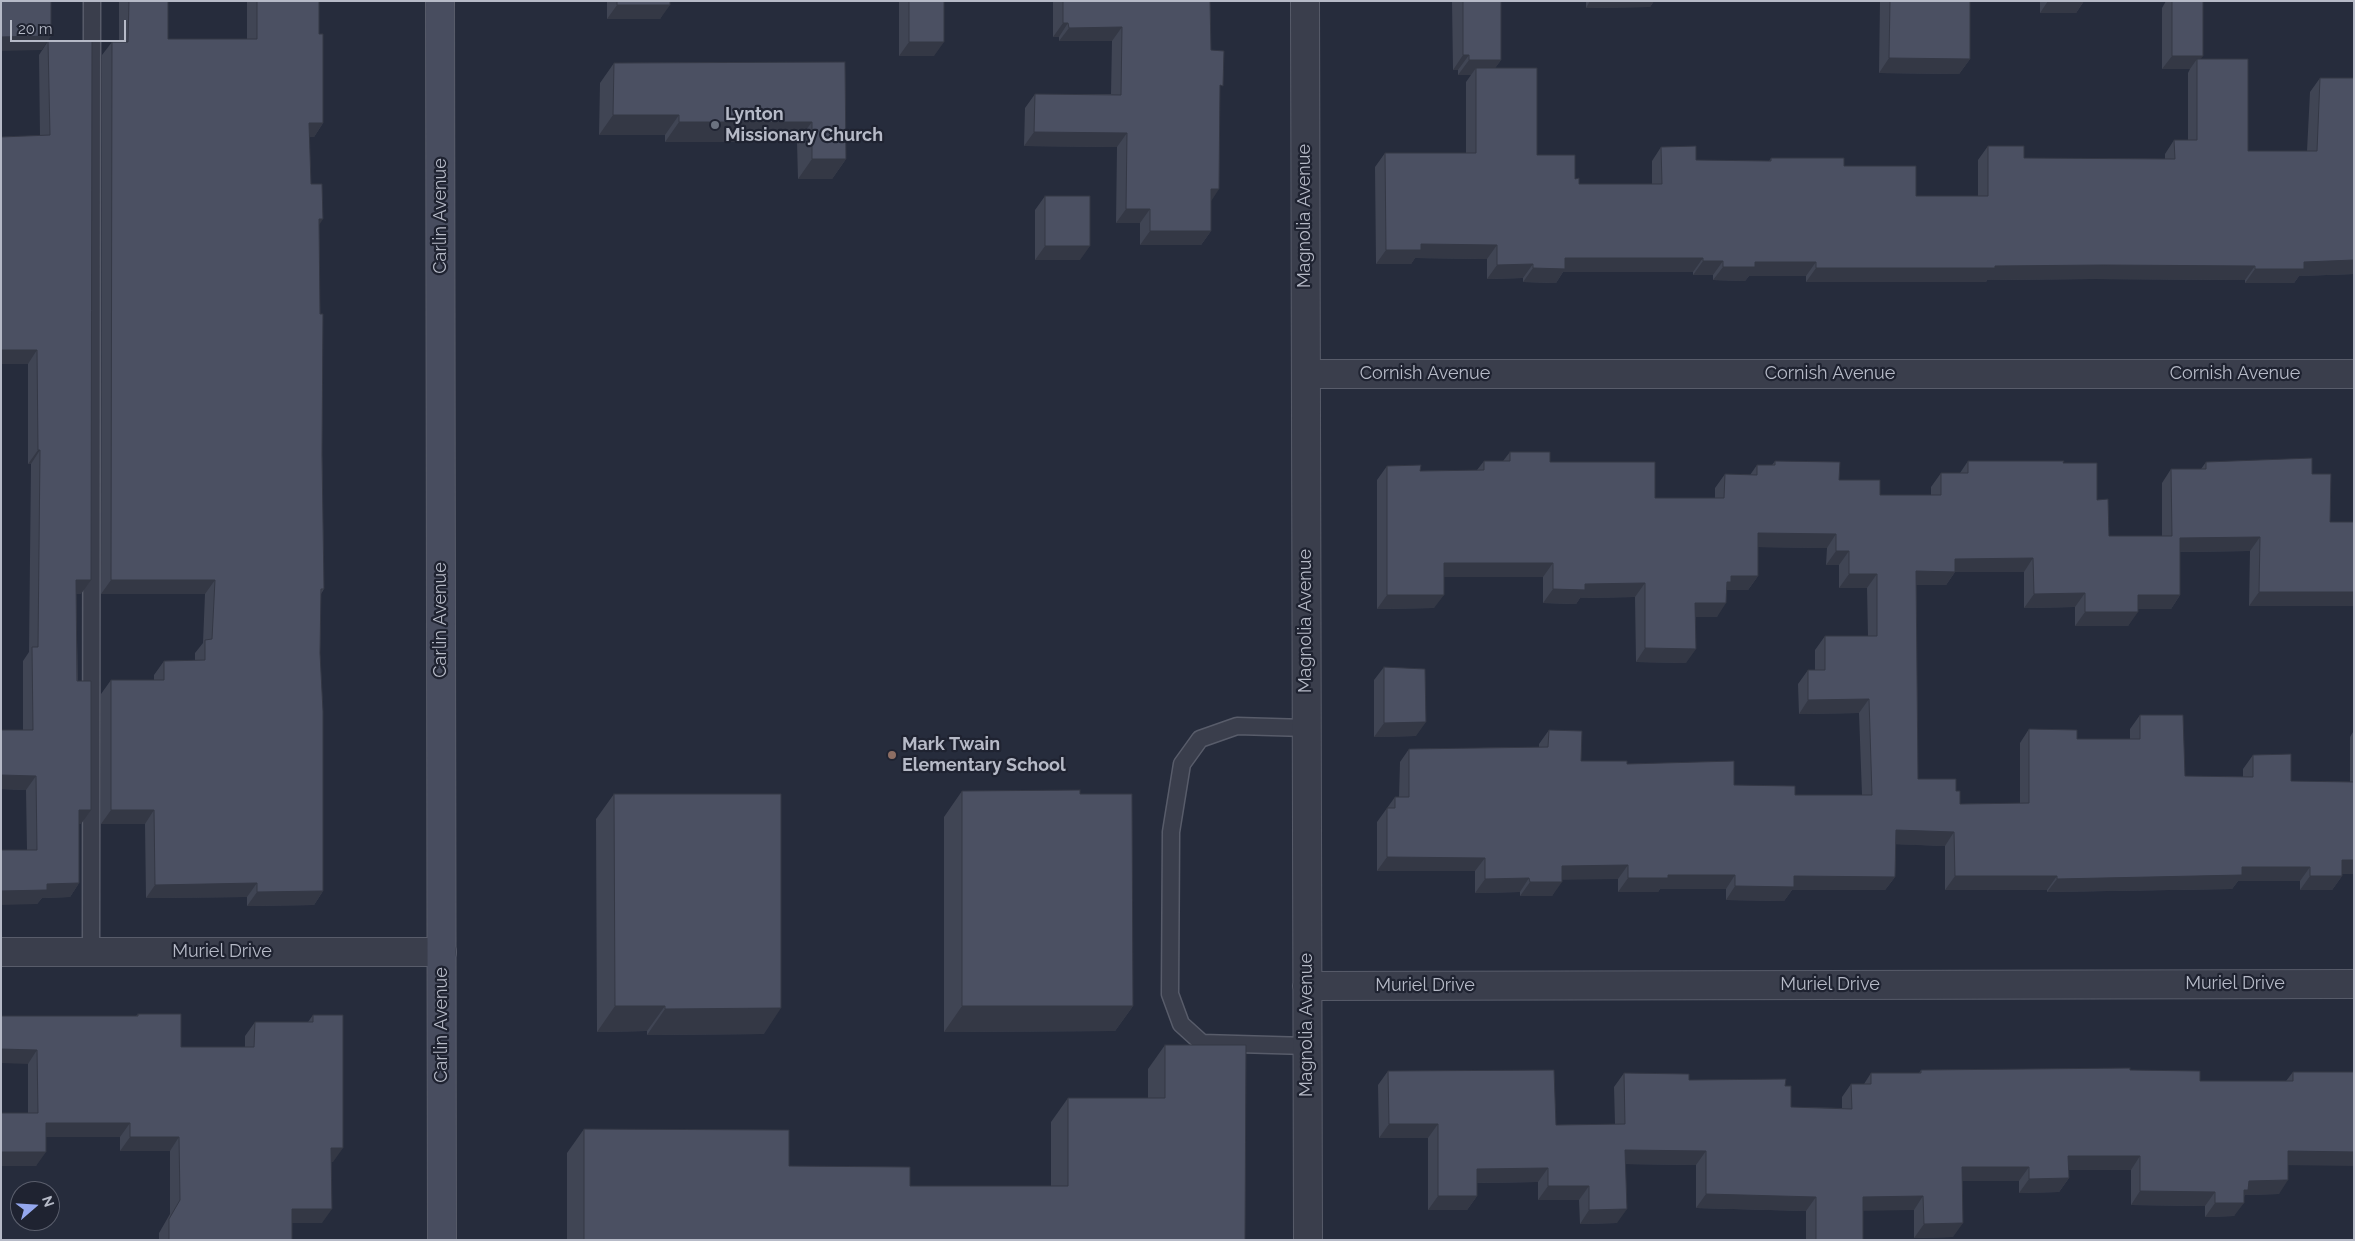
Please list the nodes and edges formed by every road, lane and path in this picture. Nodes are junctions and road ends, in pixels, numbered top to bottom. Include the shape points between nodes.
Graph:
1 (92, 1) edge
2 (440, 1) edge
3 (1304, 1) edge
4 (1306, 374) junction
5 (2354, 374) edge
6 (1306, 728) junction
7 (1, 952) edge
8 (91, 952) junction
9 (442, 952) junction
10 (2354, 984) edge
11 (1307, 986) junction
12 (1307, 1046) junction
13 (442, 1240) edge
14 (1308, 1240) edge

1 - 8 lane
2 - 9 street, Carlin Avenue
3 - 4 street, Magnolia Avenue
4 - 5 street, Cornish Avenue
4 - 6 street, Magnolia Avenue
6 - 11 street, Magnolia Avenue
6 - 12 lane via 1237,726 1200,739 1182,764 1171,832 1170,994 1180,1024 1202,1043
7 - 8 street, Muriel Drive
8 - 9 street, Muriel Drive
9 - 13 street, Carlin Avenue
10 - 11 street, Muriel Drive
11 - 12 street, Magnolia Avenue
12 - 14 street, Magnolia Avenue

